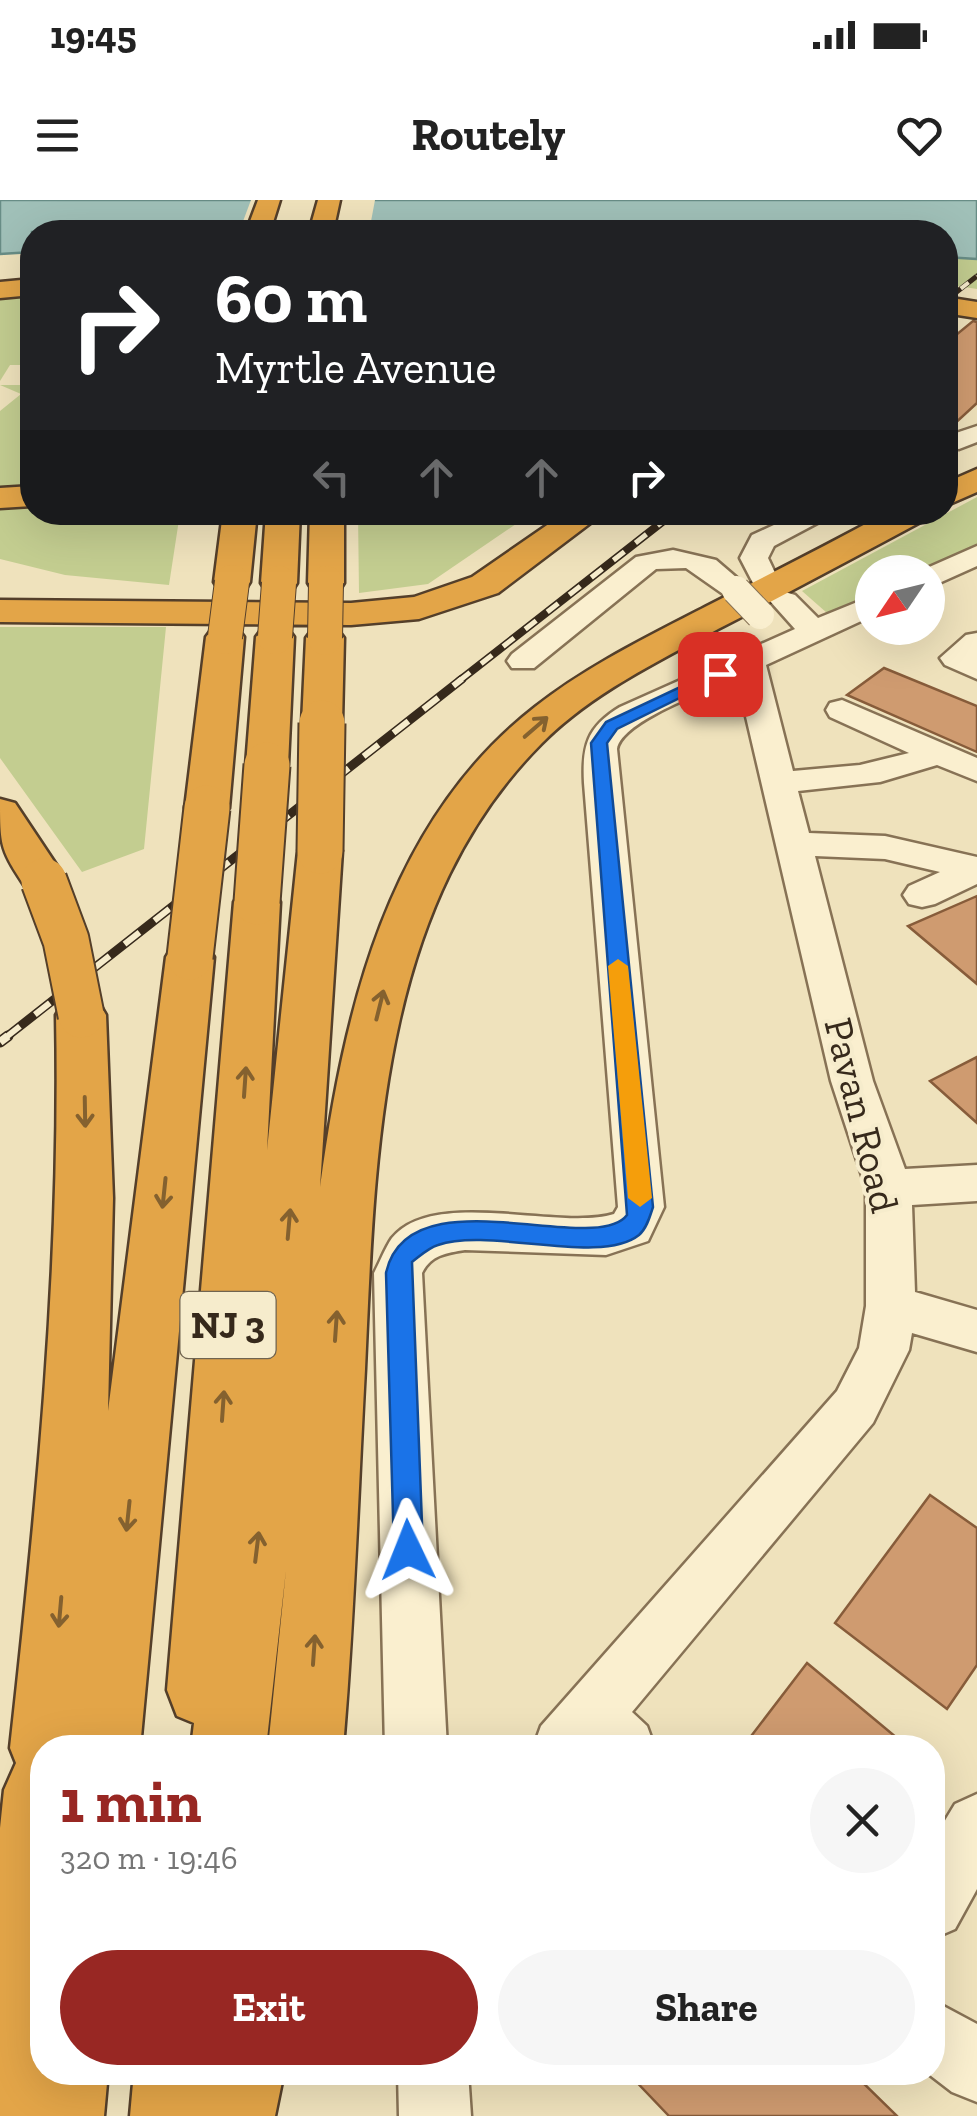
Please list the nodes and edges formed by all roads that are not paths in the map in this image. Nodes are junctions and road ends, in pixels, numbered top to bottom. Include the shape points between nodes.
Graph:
1 (235, 525) edge
2 (282, 525) edge
3 (328, 525) edge
4 (540, 525) edge
5 (570, 525) edge
6 (796, 525) edge
7 (889, 525) edge
8 (977, 556) edge
9 (945, 571) edge
10 (750, 584) junction
11 (3, 606) edge
12 (855, 613) edge
13 (806, 635) junction
14 (977, 642) edge
15 (749, 661) junction
16 (522, 662) dead end
17 (977, 670) edge
18 (842, 710) dead end
19 (938, 753) junction
20 (977, 771) edge
21 (778, 782) junction
22 (0, 812) edge
23 (794, 844) junction
24 (975, 870) edge
25 (922, 895) dead end
26 (977, 1183) edge
27 (888, 1188) junction
28 (891, 1306) junction
29 (977, 1330) edge
30 (48, 1735) edge
31 (103, 1735) edge
32 (200, 1735) edge
33 (230, 1735) edge
34 (306, 1735) edge
35 (416, 1735) edge
36 (596, 1735) edge
37 (977, 1826) edge
38 (945, 1883) edge
39 (30, 1935) edge
40 (945, 2044) edge
41 (977, 2068) edge
42 (64, 2085) edge
43 (433, 2085) edge
44 (24, 2116) edge
45 (60, 2116) edge
46 (435, 2116) edge

1 -> 31 highway, NJ 3, bridge via 215,582 211,637 195,696 207,808
32 -> 2 highway, NJ 3, bridge
33 -> 3 highway, bridge via 272,1419 320,851
4 - 11 highway via 467,576 383,601
5 - 11 highway via 485,585 419,608 351,614
6 - 10 street via 762,540
34 -> 7 highway via 352,1151 376,1019 424,872 481,782 563,704 625,664
8 - 9 street
10 - 13 street, bridge
10 - 16 street via 697,560 646,562
12 - 13 street
13 - 15 street
14 - 17 street via 956,658
15 - 21 street, Pavan Road
15 - 35 street via 612,725 599,743 638,1218 610,1237 443,1234 401,1258
18 - 19 street
19 - 20 street
19 - 21 street via 885,772
21 - 23 street, Pavan Road
22 -> 30 highway, bridge via 44,881 66,940 81,1015 85,1157 77,1378
23 - 24 street via 860,842
23 - 27 street, Pavan Road via 852,1080
24 - 25 street
26 - 27 street
27 - 28 street, Pavan Road
28 - 29 street
28 - 36 street, Pavan Road via 884,1350 855,1407
37 - 38 street
39 - 44 highway
40 - 41 street
42 - 45 highway
43 - 46 street

